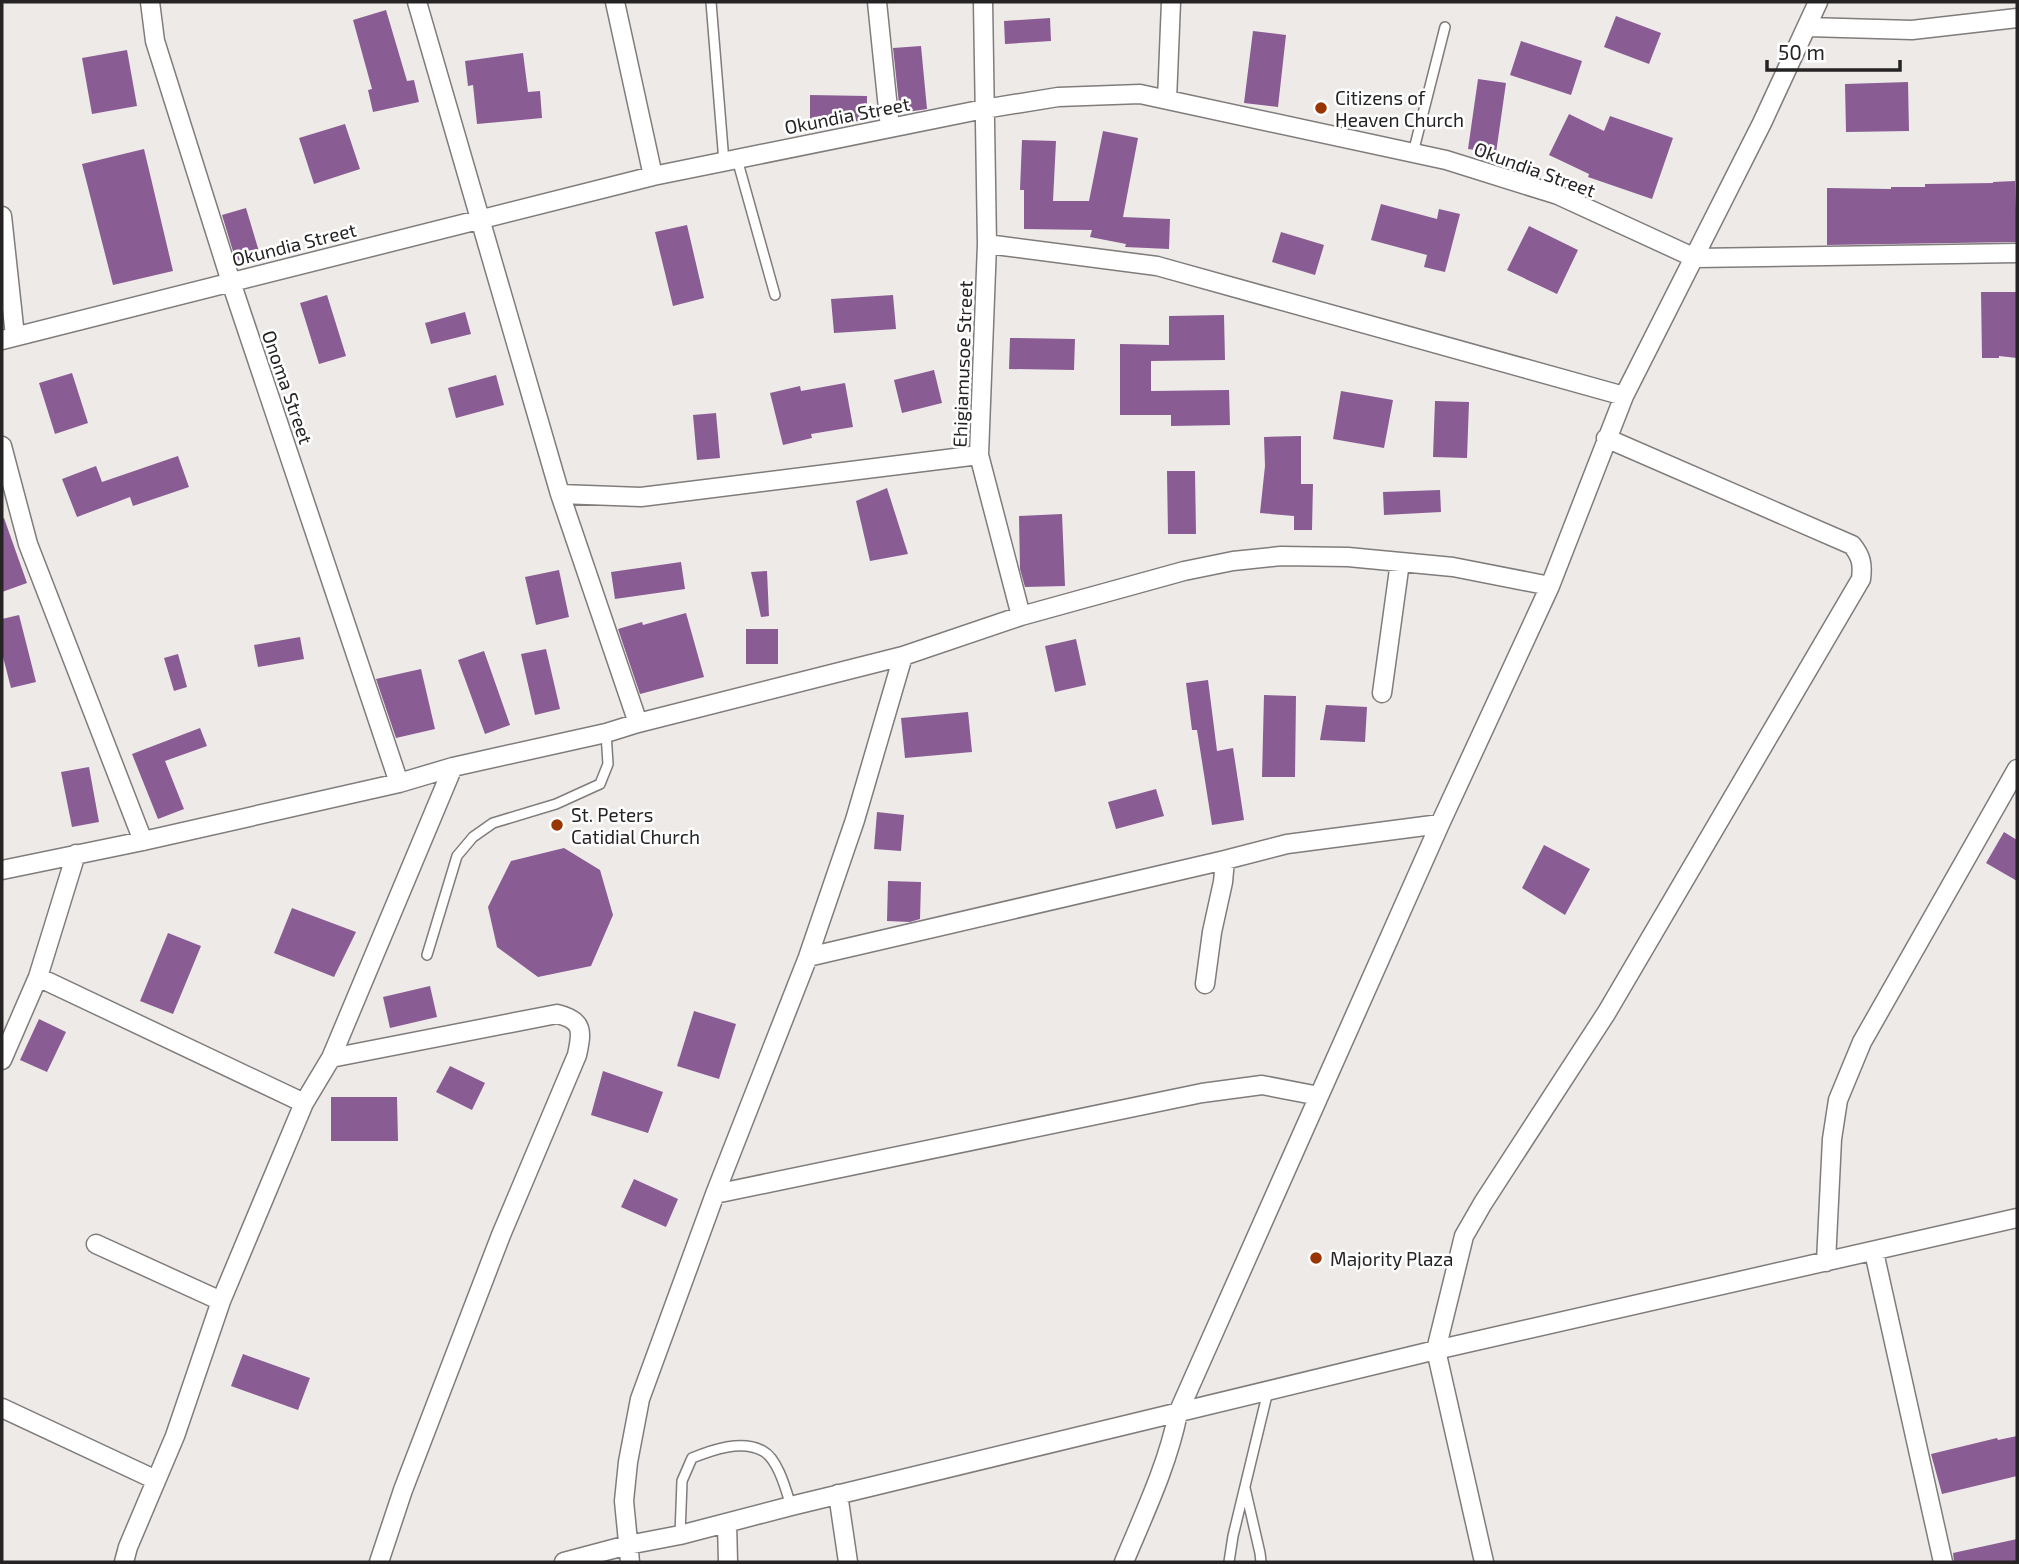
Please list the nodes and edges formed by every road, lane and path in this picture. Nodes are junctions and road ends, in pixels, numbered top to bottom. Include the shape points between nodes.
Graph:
1 (150, 2) edge
2 (417, 2) edge
3 (615, 2) edge
4 (711, 2) edge
5 (877, 2) edge
6 (983, 2) edge
7 (1171, 2) edge
8 (1818, 2) edge
9 (2017, 18) edge
10 (1446, 27) dead end
11 (1808, 27) junction
12 (1167, 100) junction
13 (984, 109) junction
14 (890, 128) junction
15 (1413, 153) junction
16 (731, 160) junction
17 (653, 176) junction
18 (2, 216) edge
19 (481, 219) junction
20 (987, 244) junction
21 (2017, 253) edge
22 (1695, 258) junction
23 (231, 282) junction
24 (775, 295) dead end
25 (9, 338) edge
26 (1624, 396) junction
27 (1606, 438) junction
28 (2, 446) edge
29 (979, 455) junction
30 (560, 494) junction
31 (1400, 562) junction
32 (1549, 586) junction
33 (1021, 616) junction
34 (902, 656) junction
35 (1382, 693) dead end
36 (638, 723) junction
37 (606, 733) junction
38 (453, 767) junction
39 (2017, 769) edge
40 (399, 783) junction
41 (1440, 824) junction
42 (142, 841) junction
43 (76, 854) junction
44 (1225, 860) junction
45 (2, 870) edge
46 (427, 955) dead end
47 (808, 957) junction
48 (38, 978) junction
49 (1205, 984) dead end
50 (331, 1058) junction
51 (2, 1060) edge
52 (1319, 1096) junction
53 (304, 1104) junction
54 (715, 1194) junction
55 (2017, 1218) edge
56 (96, 1244) dead end
57 (1874, 1252) junction
58 (1826, 1262) junction
59 (221, 1301) junction
60 (1436, 1350) junction
61 (1268, 1391) junction
62 (2, 1408) edge
63 (1178, 1413) junction
64 (156, 1480) junction
65 (1245, 1487) junction
66 (838, 1494) junction
67 (791, 1506) junction
68 (727, 1522) junction
69 (680, 1535) junction
70 (629, 1554) edge
71 (124, 1562) edge
72 (379, 1562) edge
73 (564, 1562) edge
74 (728, 1562) edge
75 (848, 1562) edge
76 (1124, 1562) edge
77 (1229, 1562) edge
78 (1261, 1562) edge
79 (1484, 1562) edge
80 (1943, 1562) edge

1 - 23 street, Onoma Street via 155,41
2 - 19 street
3 - 17 street
4 - 16 lane
5 - 14 street
6 - 13 street, Ehigiamusoe Street
7 - 12 street
8 - 11 street
9 - 11 street via 1912,30
10 - 15 lane
11 - 22 street
12 - 13 street, Okundia Street via 1140,94 1058,97
12 - 15 street, Okundia Street
13 - 14 street, Okundia Street
13 - 20 street, Ehigiamusoe Street
14 - 16 street, Okundia Street
15 - 22 street, Okundia Street via 1558,195
16 - 17 street, Okundia Street
16 - 24 lane
17 - 19 street, Okundia Street
18 - 25 street
19 - 23 street, Okundia Street
19 - 30 street
20 - 26 street via 1157,266
20 - 29 street, Ehigiamusoe Street
21 - 22 street
22 - 26 street
23 - 25 street, Okundia Street
23 - 40 street, Onoma Street
26 - 27 street
27 - 32 street
27 - 60 street via 1852,545 1860,555 1861,579 1607,1012 1464,1236
28 - 42 street via 28,544
29 - 30 street via 641,497
29 - 33 street, Ehigiamusoe Street
30 - 36 street
31 - 32 street
31 - 33 street via 1281,556 1233,561
31 - 35 street
32 - 41 street
33 - 34 street
34 - 36 street
34 - 47 street via 855,820
36 - 37 street
37 - 38 street
37 - 46 lane via 608,764 600,784 556,804 493,823 457,856
38 - 40 street
38 - 50 street
39 - 58 street via 1862,1042 1838,1100
40 - 42 street
41 - 44 street via 1287,844
41 - 52 street
42 - 43 street
43 - 45 street
43 - 48 street
44 - 47 street
44 - 49 street
47 - 54 street
48 - 51 street
48 - 53 street
50 - 53 street
50 - 72 street via 557,1014 577,1023 581,1034 577,1055 501,1235
52 - 54 street via 1262,1085 1202,1093
52 - 63 street
53 - 59 street
54 - 70 street via 640,1399 624,1501
55 - 57 street
56 - 59 street
57 - 58 street
57 - 80 street
58 - 60 street
59 - 64 street
60 - 61 street
60 - 79 street
61 - 63 street
61 - 65 lane
62 - 64 street
63 - 66 street
63 - 76 street
64 - 71 street
65 - 77 lane
65 - 78 lane
66 - 67 street
66 - 75 street
67 - 68 street
67 - 69 lane via 779,1471 764,1452 745,1446 713,1450 692,1458 682,1481
68 - 69 street
68 - 74 street
69 - 70 street
70 - 73 street

